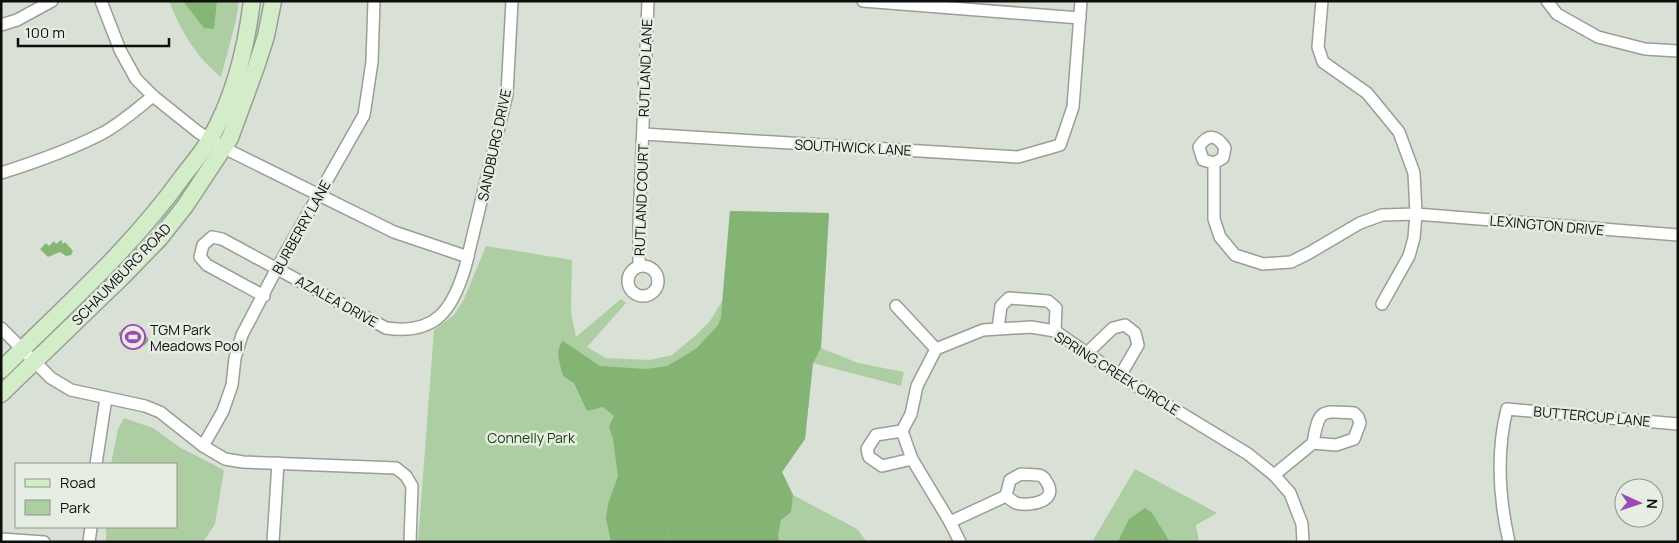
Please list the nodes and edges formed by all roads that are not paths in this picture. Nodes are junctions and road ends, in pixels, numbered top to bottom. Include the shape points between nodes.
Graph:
1 (52, 1) edge
2 (101, 1) edge
3 (252, 1) edge
4 (273, 1) edge
5 (374, 1) edge
6 (512, 1) edge
7 (648, 1) edge
8 (863, 1) edge
9 (1081, 1) edge
10 (1322, 1) edge
11 (1547, 1) edge
12 (1080, 18) junction
13 (1, 25) edge
14 (1678, 51) edge
15 (153, 96) junction
16 (643, 134) junction
17 (217, 144) junction
18 (1214, 163) dead end
19 (1, 172) edge
20 (320, 194) junction
21 (1416, 214) junction
22 (1678, 235) edge
23 (468, 257) junction
24 (639, 266) dead end
25 (278, 268) junction
26 (264, 296) junction
27 (1382, 304) dead end
28 (896, 306) dead end
29 (1, 328) edge
30 (998, 328) junction
31 (1055, 331) junction
32 (936, 348) junction
33 (22, 349) junction
34 (1088, 352) junction
35 (35, 361) junction
36 (1, 370) edge
37 (1120, 376) junction
38 (1, 394) edge
39 (106, 398) junction
40 (1678, 424) edge
41 (902, 431) junction
42 (1313, 443) dead end
43 (203, 446) junction
44 (912, 460) junction
45 (96, 463) edge
46 (278, 463) junction
47 (1274, 475) junction
48 (1006, 496) dead end
49 (950, 522) junction
50 (90, 528) edge
51 (1, 539) edge
52 (44, 542) edge
53 (89, 542) edge
54 (273, 542) edge
55 (410, 542) edge
56 (960, 542) edge
57 (1303, 542) edge
58 (1509, 542) edge

1 - 13 street
2 - 15 street via 120,50 136,79
3 - 17 street, SCHAUMBURG ROAD via 244,48 220,120
4 - 17 street, SCHAUMBURG ROAD via 266,36 230,138
5 - 20 street, BURBERRY LANE via 372,62 364,115
6 - 23 street, SANDBURG DRIVE via 506,94
7 - 16 street, RUTLAND LANE
8 - 12 street
9 - 12 street
10 - 21 street via 1318,47 1323,62 1367,93 1399,132 1414,173
11 - 14 street via 1557,14 1598,37 1645,49
12 - 16 street, SOUTHWICK LANE via 1074,108 1060,145 1018,156
15 - 17 street
15 - 19 street via 104,132 50,157
16 - 24 street, RUTLAND COURT
17 - 20 street
17 - 33 street, SCHAUMBURG ROAD via 143,228
17 - 35 street, SCHAUMBURG ROAD via 185,206 159,239
18 - 21 street, LEXINGTON DRIVE via 1214,219 1220,237 1235,255 1263,264 1291,262 1360,223 1382,215
20 - 23 street via 394,232
20 - 25 street, BURBERRY LANE
21 - 22 street, LEXINGTON DRIVE
21 - 27 street via 1409,256
23 - 25 street, AZALEA DRIVE via 459,289 449,308 433,322 404,331 386,328
25 - 26 street, BURBERRY LANE
25 - 26 street, AZALEA DRIVE via 222,239 212,237 203,245 200,257 207,265
26 - 43 street, BURBERRY LANE via 242,335 223,411
28 - 32 street
29 - 33 street
30 - 31 street, SPRING CREEK CIRCLE via 1031,327
30 - 31 street via 1001,306 1009,298 1048,301 1056,308
30 - 32 street, SPRING CREEK CIRCLE via 983,330
31 - 34 street, SPRING CREEK CIRCLE
32 - 41 street via 917,386 911,414
33 - 35 street
33 - 36 street, SCHAUMBURG ROAD
34 - 37 street, SPRING CREEK CIRCLE
34 - 37 street via 1112,328 1125,325 1135,333 1138,345
35 - 38 street, SCHAUMBURG ROAD
35 - 39 street via 52,378 71,390
37 - 47 street, SPRING CREEK CIRCLE via 1248,454
39 - 43 street via 160,412
39 - 45 street
40 - 58 street, BUTTERCUP LANE via 1506,409 1501,430 1500,463 1504,521
41 - 44 street
41 - 44 street via 876,435 867,449 869,457 882,466
42 - 47 street
43 - 46 street via 224,459
44 - 49 street
46 - 54 street
46 - 55 street via 396,468 412,486
47 - 57 street, SPRING CREEK CIRCLE via 1290,493 1302,524
48 - 49 street
49 - 56 street
50 - 53 street
51 - 52 street

